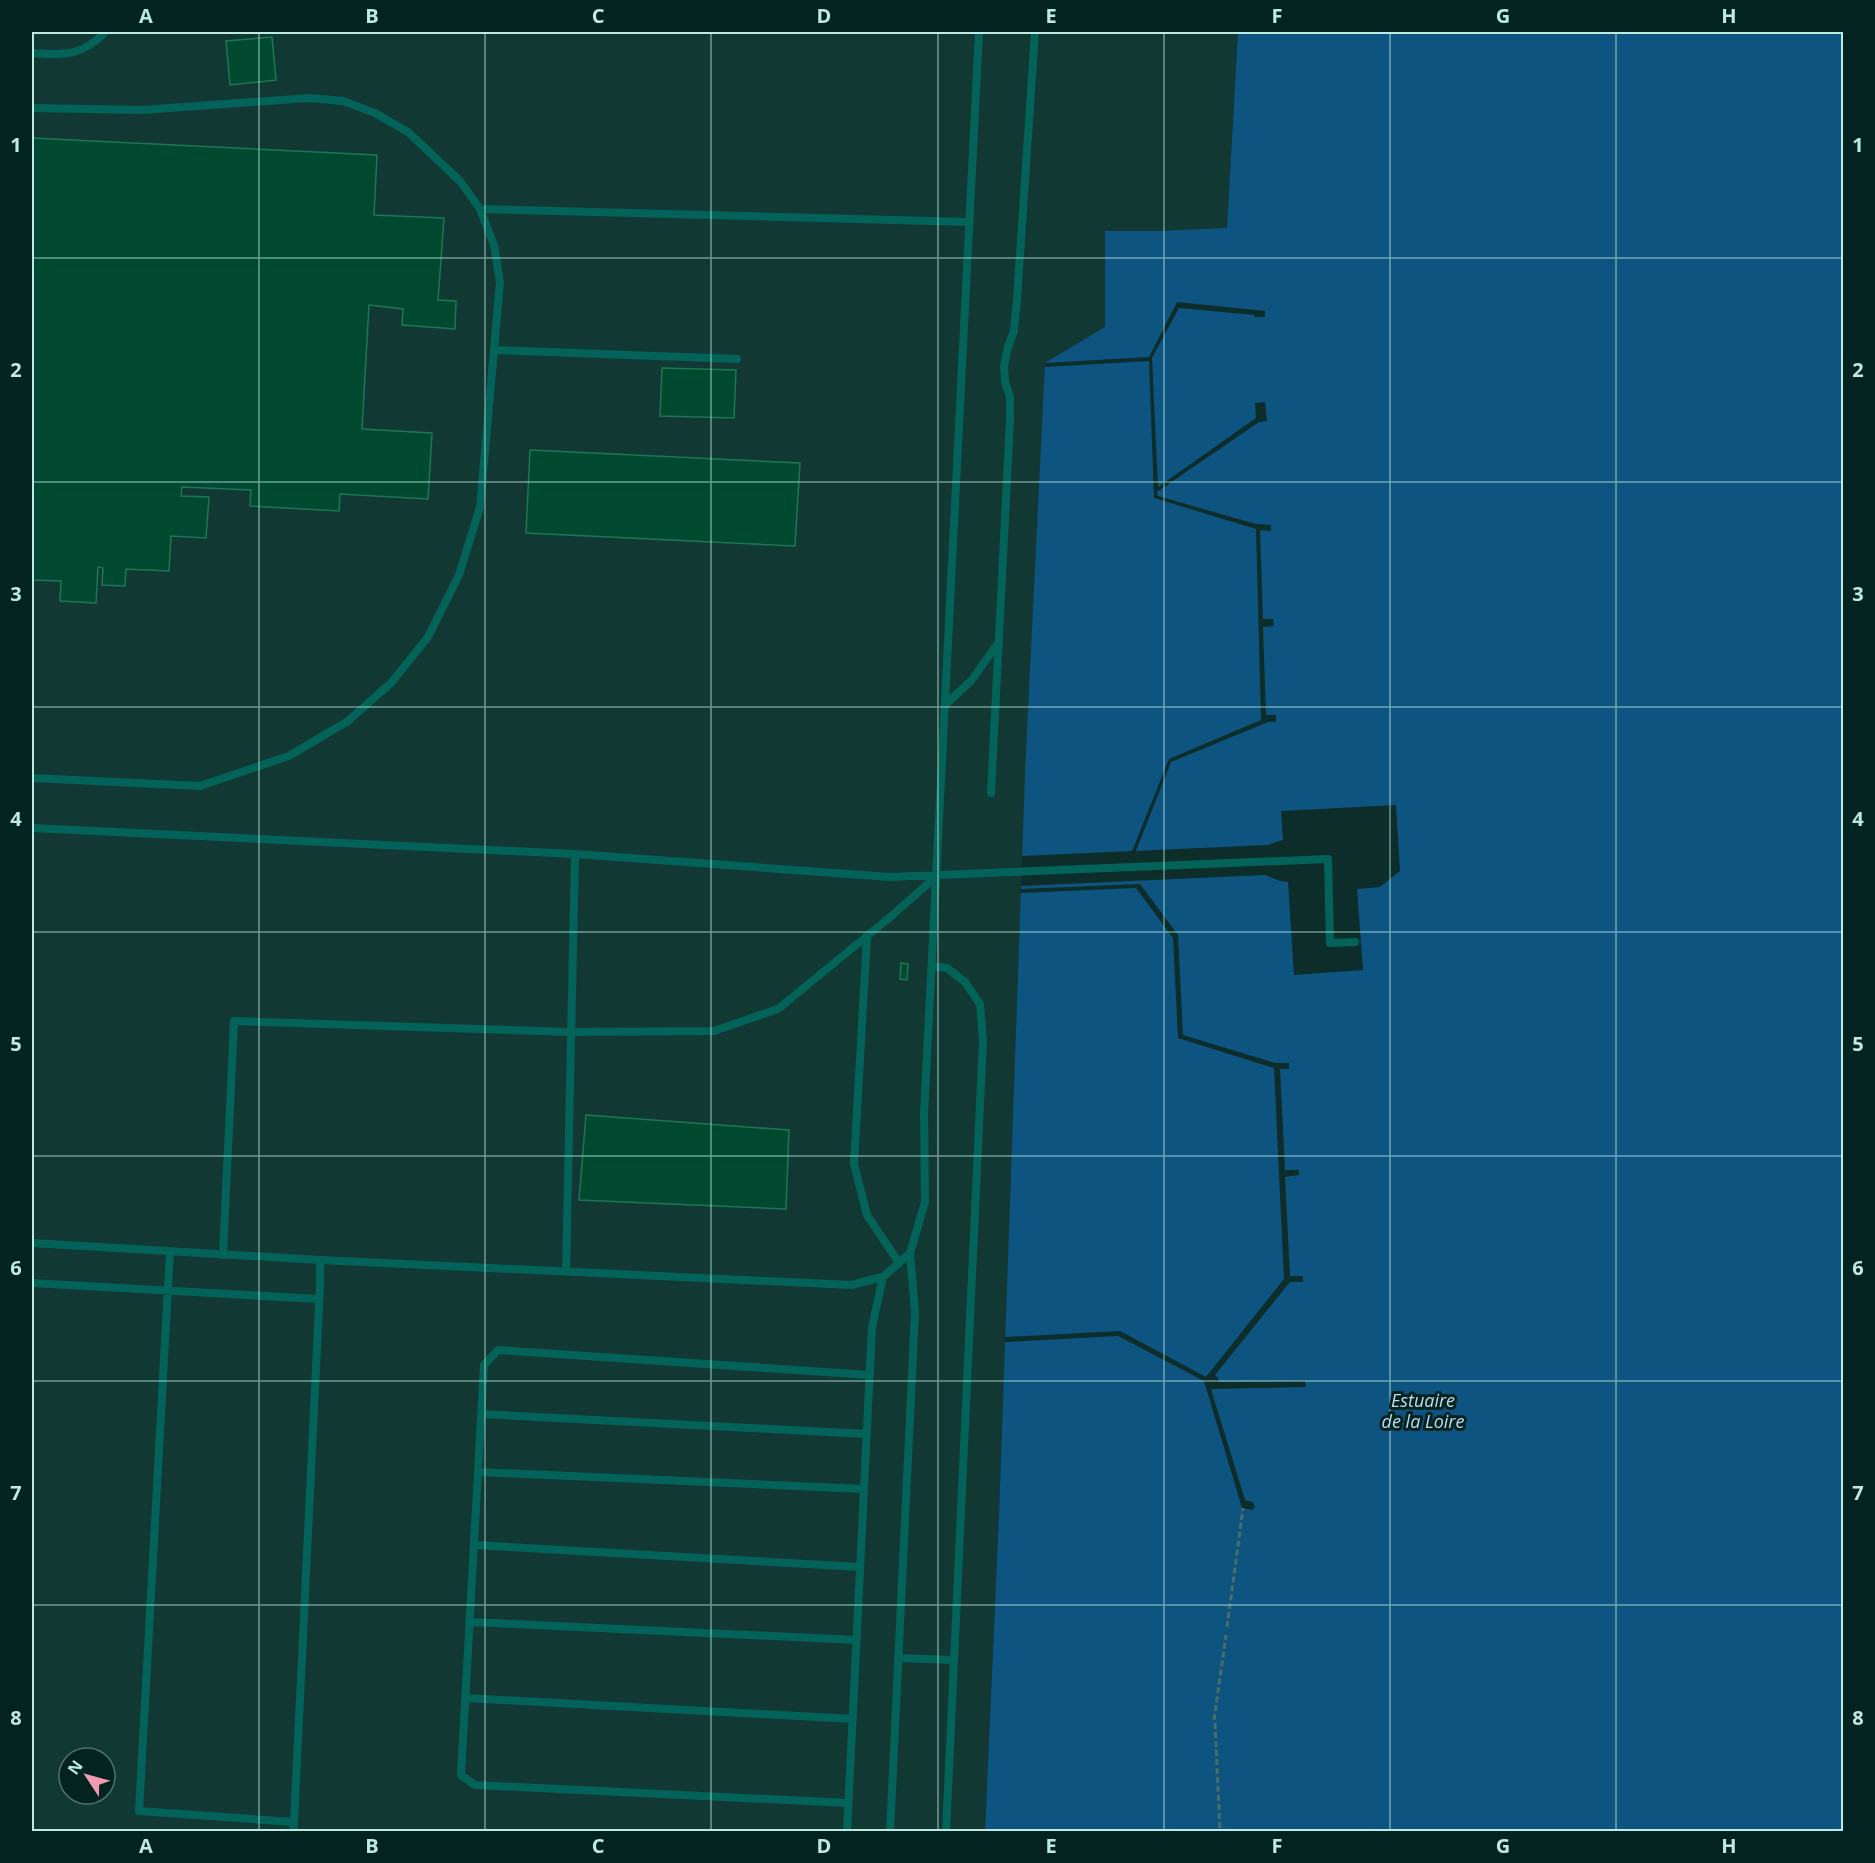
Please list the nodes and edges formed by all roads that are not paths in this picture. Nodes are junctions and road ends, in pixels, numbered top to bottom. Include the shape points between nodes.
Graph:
1 (105, 32) edge
2 (979, 32) edge
3 (1035, 32) edge
4 (32, 53) edge
5 (32, 108) edge
6 (480, 209) junction
7 (969, 222) junction
8 (494, 350) junction
9 (737, 358) dead end
10 (999, 643) junction
11 (946, 704) junction
12 (32, 778) edge
13 (991, 793) dead end
14 (32, 828) edge
15 (575, 854) junction
16 (937, 876) junction
17 (867, 936) junction
18 (1355, 942) dead end
19 (932, 966) junction
20 (571, 1032) junction
21 (32, 1243) edge
22 (170, 1251) junction
23 (910, 1253) junction
24 (223, 1255) junction
25 (320, 1260) junction
26 (899, 1263) junction
27 (566, 1272) junction
28 (883, 1277) junction
29 (32, 1283) edge
30 (167, 1291) junction
31 (319, 1299) junction
32 (870, 1376) junction
33 (481, 1414) junction
34 (867, 1434) junction
35 (478, 1472) junction
36 (864, 1489) junction
37 (474, 1545) junction
38 (860, 1567) junction
39 (470, 1622) junction
40 (857, 1640) junction
41 (898, 1658) junction
42 (954, 1660) junction
43 (466, 1698) junction
44 (853, 1719) junction
45 (849, 1803) junction
46 (293, 1827) edge
47 (847, 1832) edge
48 (890, 1832) edge
49 (946, 1832) edge

1 - 4 lane via 93,44 66,55
2 - 7 lane
3 - 10 lane via 1017,300 1014,331 1004,366 1010,420
5 - 6 lane via 142,110 309,98 343,101 408,132 460,181
6 - 7 lane
6 - 8 lane via 494,244 501,282
7 - 11 lane
8 - 9 lane
8 - 12 lane via 480,507 459,575 428,637 391,683 348,721 289,756 200,786
10 - 11 lane via 971,681
10 - 13 lane
11 - 16 lane
14 - 15 lane
15 - 16 lane via 890,877
15 - 20 lane
16 - 17 lane
16 - 18 lane via 1328,860 1330,943
16 - 19 lane
17 - 20 lane via 778,1009 714,1031
17 - 26 lane via 854,1164 867,1215
19 - 23 lane via 924,1114 925,1202
19 - 42 lane via 947,968 975,996 980,1004 983,1040
20 - 24 lane via 234,1021
20 - 27 lane
21 - 22 lane
22 - 24 lane
22 - 30 lane
23 - 26 lane
23 - 41 lane via 915,1312
24 - 25 lane
25 - 27 lane
25 - 31 lane
26 - 28 lane
27 - 28 lane via 851,1285
28 - 32 lane via 872,1327
29 - 30 lane
30 - 31 lane
30 - 46 lane via 139,1811
31 - 46 lane
32 - 33 lane via 498,1350 484,1365
32 - 34 lane
33 - 34 lane
33 - 35 lane
34 - 36 lane
35 - 36 lane
35 - 37 lane
36 - 38 lane
37 - 38 lane
37 - 39 lane
38 - 40 lane
39 - 40 lane
39 - 43 lane
40 - 44 lane
41 - 42 lane
41 - 48 lane
42 - 49 lane
43 - 44 lane
43 - 45 lane via 461,1775 475,1785
44 - 45 lane
45 - 47 lane

